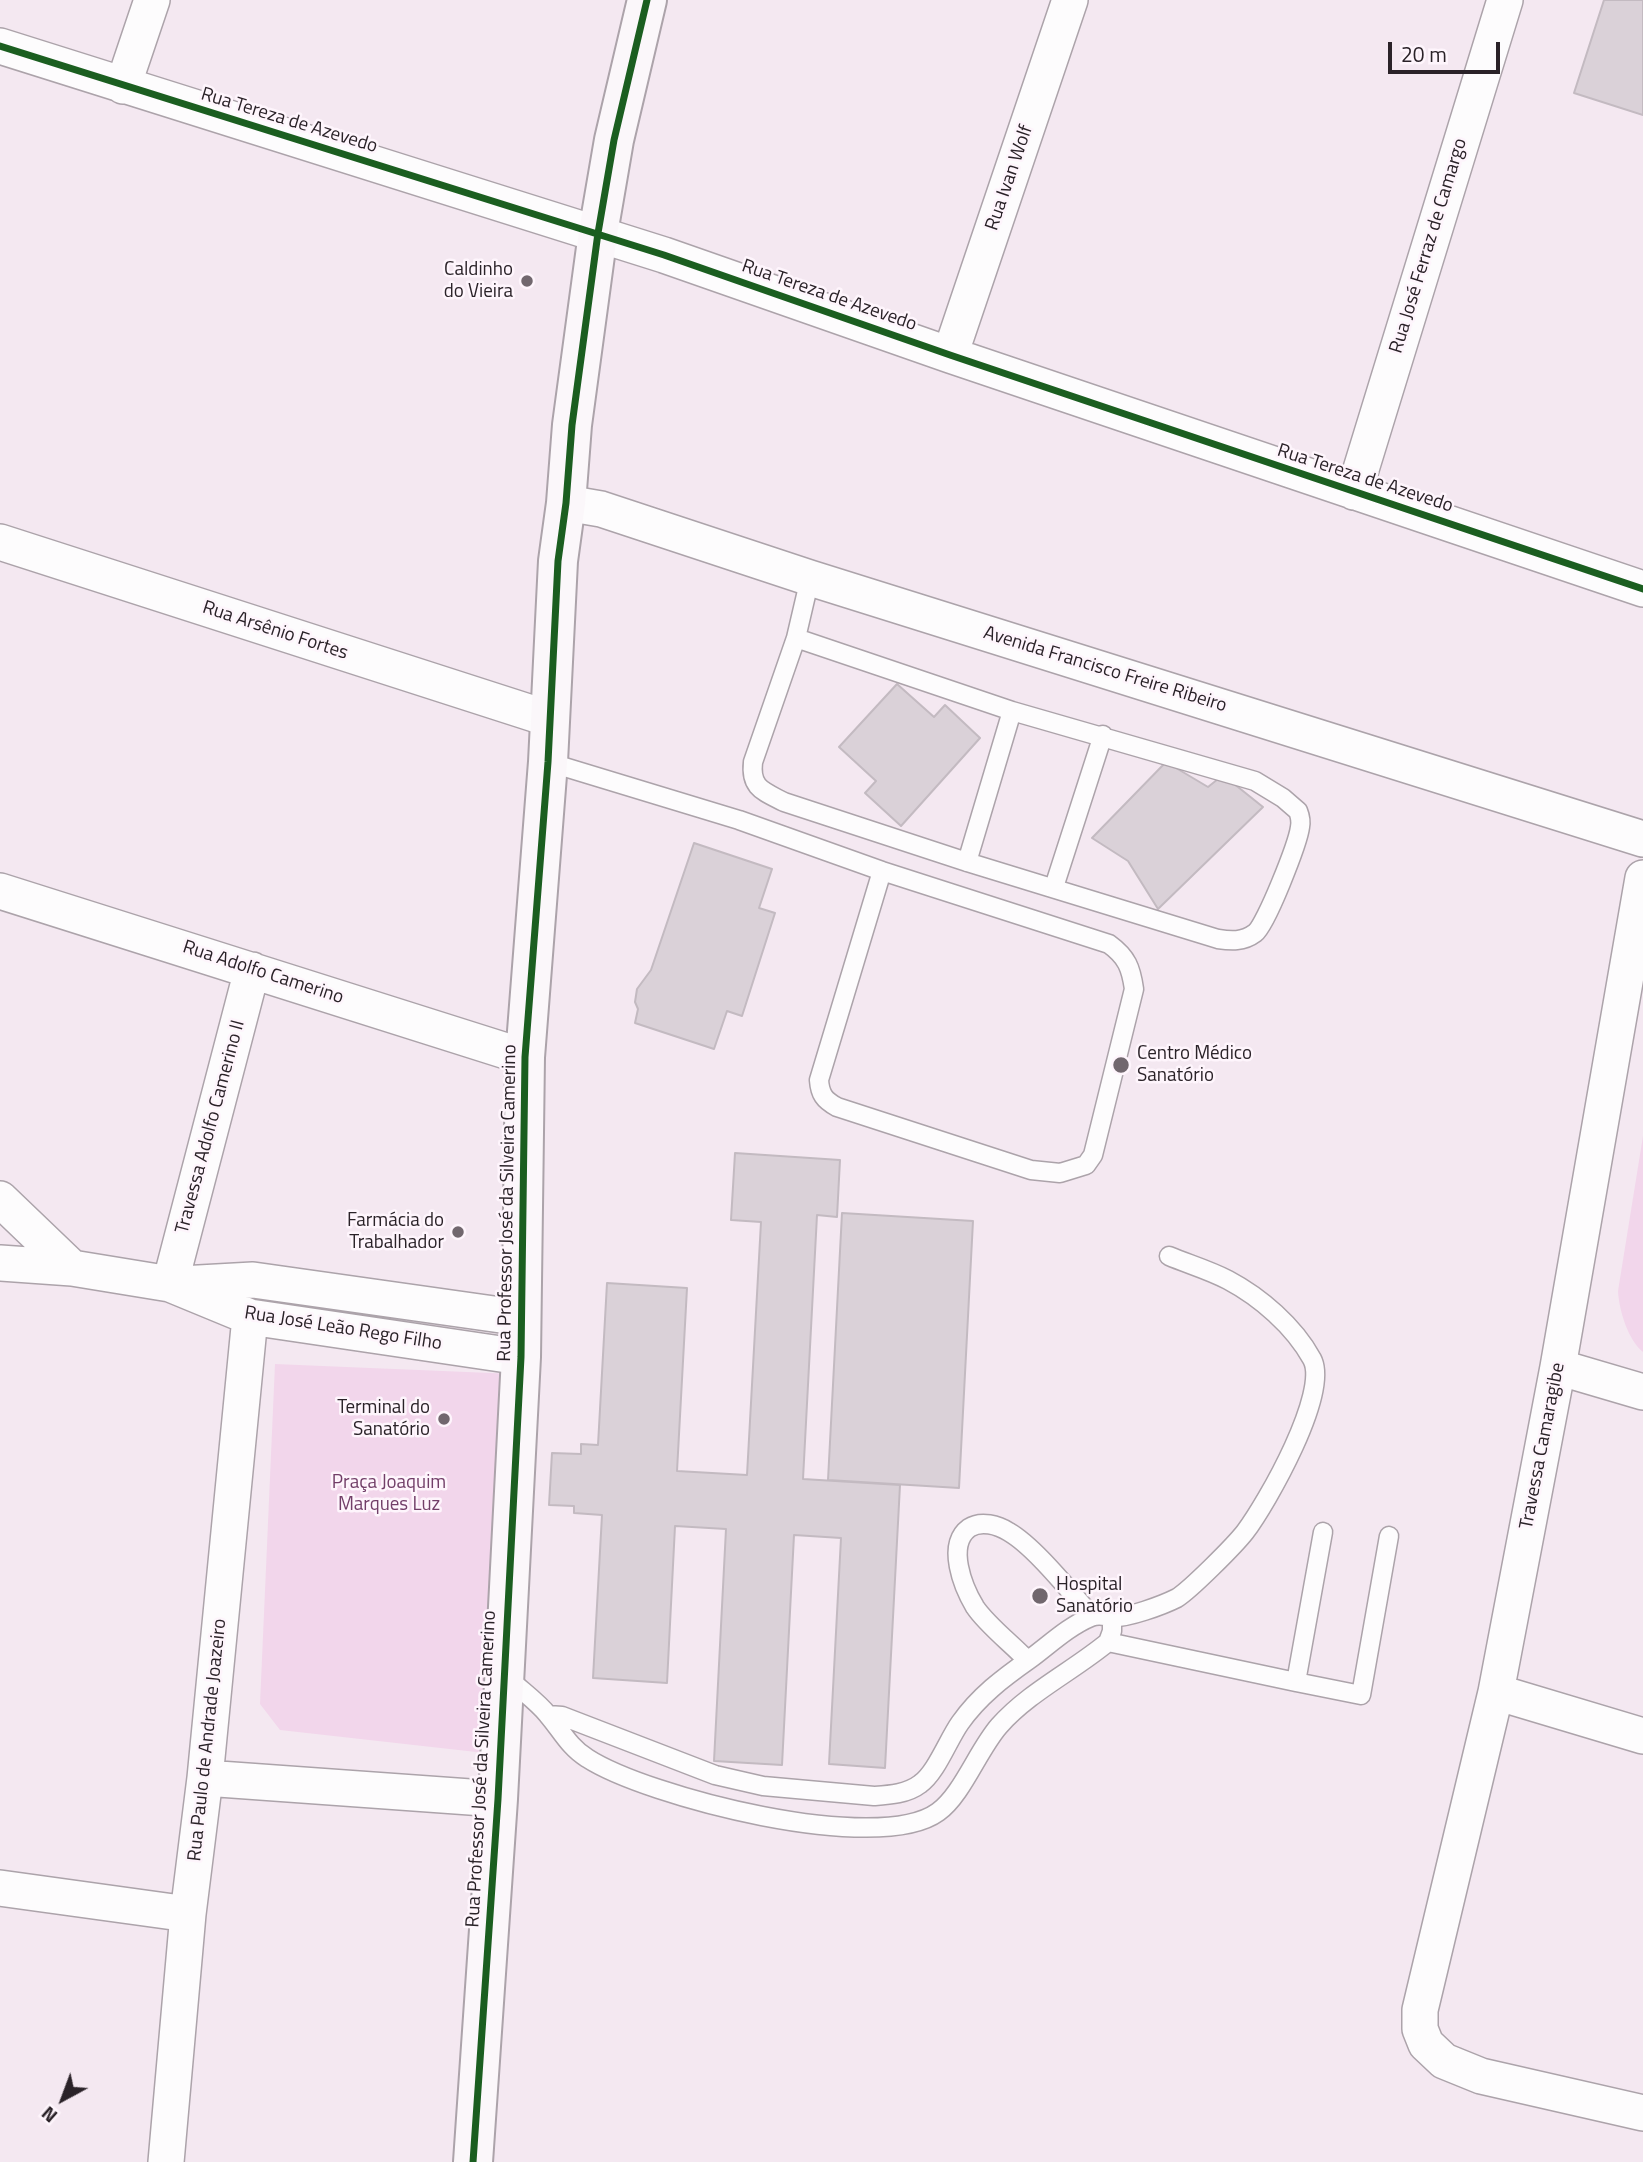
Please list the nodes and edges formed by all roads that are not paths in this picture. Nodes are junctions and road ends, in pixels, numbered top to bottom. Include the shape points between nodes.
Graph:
1 (152, 0) edge
2 (647, 0) edge
3 (1070, 0) edge
4 (1505, 0) edge
5 (0, 46) edge
6 (123, 86) junction
7 (598, 233) junction
8 (950, 355) junction
9 (1354, 492) junction
10 (566, 503) junction
11 (0, 542) edge
12 (810, 578) junction
13 (1643, 589) edge
14 (796, 638) junction
15 (1012, 711) junction
16 (550, 719) junction
17 (1103, 735) junction
18 (548, 762) junction
19 (1643, 839) edge
20 (967, 862) junction
21 (882, 871) junction
22 (1643, 878) edge
23 (1054, 887) junction
24 (0, 891) edge
25 (252, 970) junction
26 (525, 1057) junction
27 (0, 1199) edge
28 (1169, 1256) dead end
29 (0, 1263) edge
30 (72, 1268) junction
31 (170, 1284) junction
32 (250, 1317) junction
33 (522, 1318) junction
34 (521, 1357) junction
35 (1558, 1367) junction
36 (1643, 1392) edge
37 (1323, 1532) dead end
38 (1389, 1536) dead end
39 (1092, 1616) junction
40 (1112, 1617) junction
41 (1108, 1642) junction
42 (1027, 1660) junction
43 (503, 1673) junction
44 (1296, 1682) junction
45 (1496, 1692) junction
46 (548, 1715) junction
47 (1643, 1736) edge
48 (205, 1778) junction
49 (498, 1799) junction
50 (0, 1888) edge
51 (188, 1914) junction
52 (1643, 2113) edge
53 (166, 2162) edge
54 (473, 2162) edge

1 - 6 street
2 - 7 street, Rua Professor José da Silveira Camerino
3 - 8 street, Rua Ivan Wolf
4 - 9 street, Rua José Ferraz de Camargo
5 - 6 street, Rua Tereza de Azevedo
6 - 7 street, Rua Tereza de Azevedo
7 - 8 street, Rua Tereza de Azevedo
7 - 10 street, Rua Professor José da Silveira Camerino
8 - 9 street, Rua Tereza de Azevedo
9 - 13 street, Rua Tereza de Azevedo
10 - 12 street, Avenida Francisco Freire Ribeiro via 601,509
10 - 16 street, Rua Professor José da Silveira Camerino via 558,561
11 - 16 street, Rua Arsênio Fortes
12 - 14 lane
12 - 19 street, Avenida Francisco Freire Ribeiro
14 - 15 lane
14 - 20 lane via 753,762 756,785 784,802
15 - 17 lane
15 - 20 lane
16 - 18 street, Rua Professor José da Silveira Camerino
17 - 23 lane
17 - 23 lane via 1255,781 1298,811 1300,828 1261,928 1236,941
18 - 21 lane via 739,820
18 - 26 street, Rua Professor José da Silveira Camerino
20 - 23 lane
21 - 21 lane via 1110,944 1123,954 1134,989 1093,1155 1086,1165 1060,1173 1031,1170 826,1101 818,1080
22 - 35 street, Travessa Camaragibe
24 - 25 street, Rua Adolfo Camerino
25 - 26 street, Rua Adolfo Camerino
25 - 31 street, Travessa Adolfo Camerino II
26 - 33 street, Rua Professor José da Silveira Camerino
27 - 30 street
28 - 40 lane via 1227,1279 1260,1300 1289,1328 1313,1361 1315,1390 1295,1441 1245,1532 1179,1597
29 - 30 street, Rua José Leão Rego Filho
30 - 31 street, Rua José Leão Rego Filho
31 - 32 street, Rua José Leão Rego Filho
31 - 33 street, Rua José Leão Rego Filho via 253,1280
32 - 34 street, Rua José Leão Rego Filho
32 - 48 street, Rua Paulo de Andrade Joazeiro
33 - 34 street, Rua Professor José da Silveira Camerino
34 - 43 street, Rua Professor José da Silveira Camerino
35 - 36 street
35 - 45 street, Travessa Camaragibe
37 - 44 lane
38 - 44 lane via 1361,1695
39 - 40 lane
39 - 42 lane
39 - 42 lane via 1011,1532 991,1524 972,1526 961,1536 957,1554 963,1582 976,1608
40 - 41 lane
41 - 44 lane
41 - 46 lane via 1015,1709 936,1814 900,1826 853,1827 761,1818 709,1805 587,1758
42 - 46 lane via 975,1704 923,1783 892,1794 763,1786 715,1775 562,1716
43 - 46 lane
43 - 49 street, Rua Professor José da Silveira Camerino
45 - 47 street
45 - 52 street, Travessa Camaragibe via 1420,2010 1420,2029 1426,2044 1444,2061 1481,2076
48 - 49 street
48 - 51 street, Rua Paulo de Andrade Joazeiro
49 - 54 street, Rua Professor José da Silveira Camerino
50 - 51 street
51 - 53 street, Rua Paulo de Andrade Joazeiro

